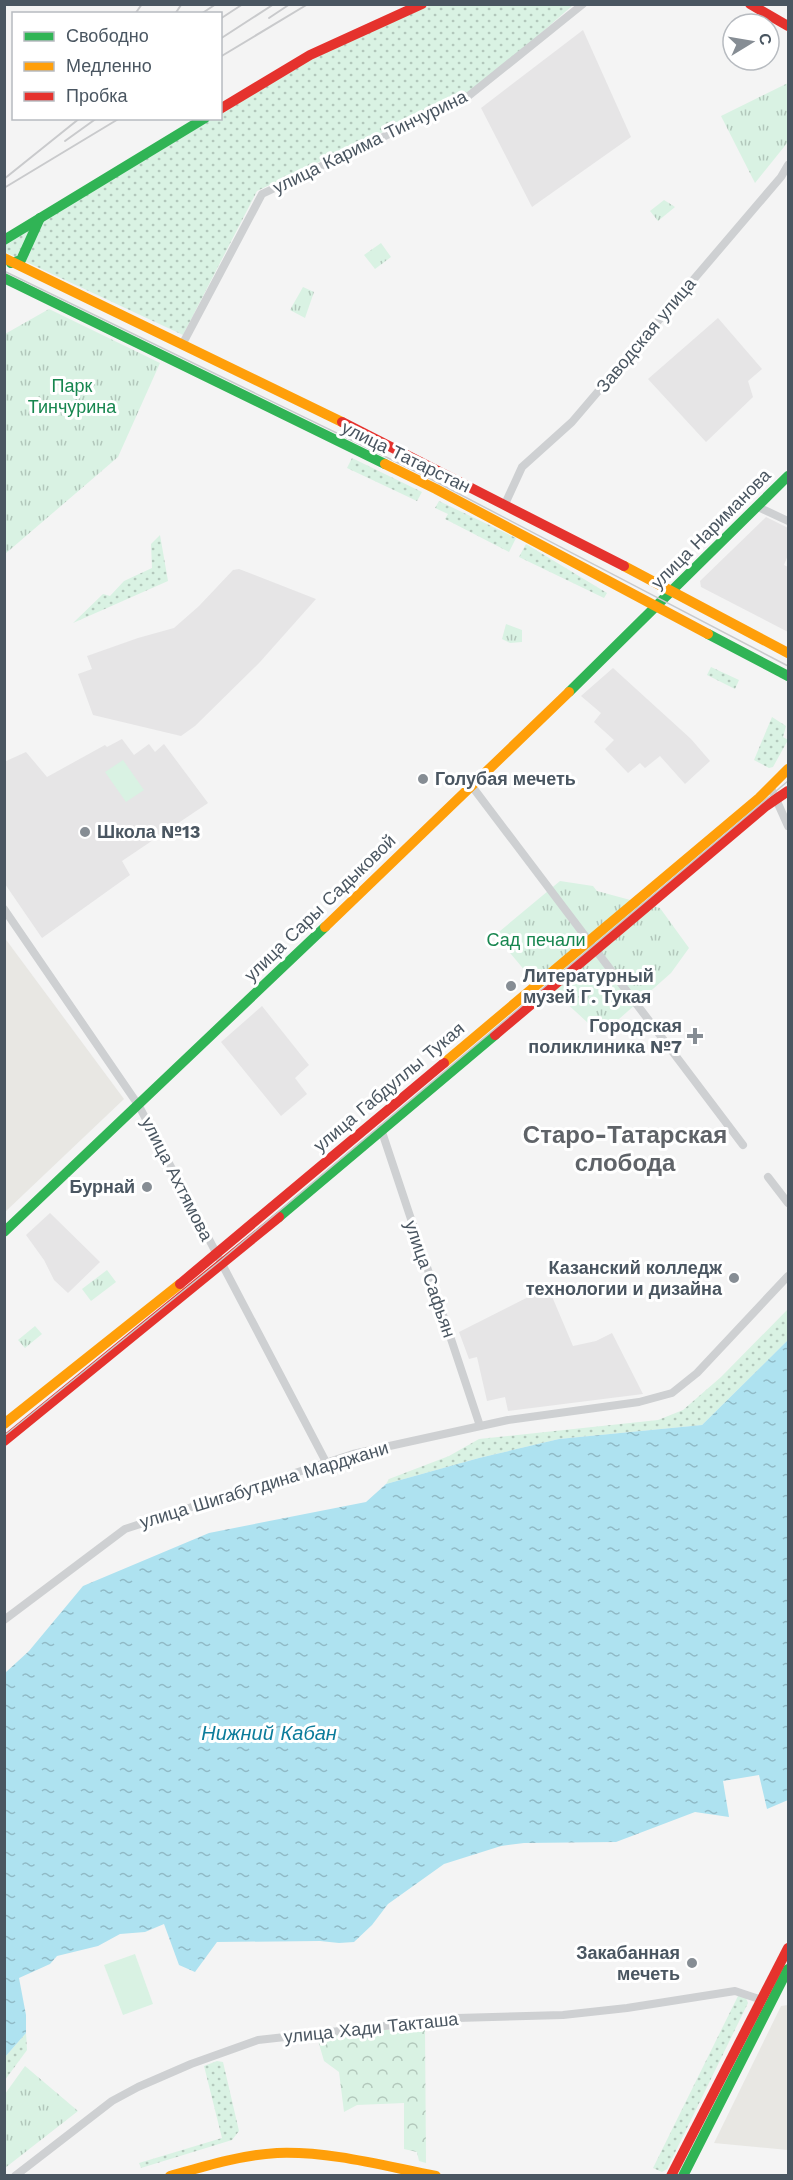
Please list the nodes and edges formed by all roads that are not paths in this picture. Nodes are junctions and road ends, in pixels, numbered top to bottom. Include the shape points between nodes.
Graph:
1 (422, 4) edge
2 (583, 4) edge
3 (750, 4) edge
4 (789, 26) edge
5 (222, 108) edge
6 (202, 120) edge
7 (789, 165) edge
8 (40, 218) junction
9 (4, 240) edge
10 (8, 262) edge
11 (4, 278) edge
12 (182, 345) junction
13 (174, 362) junction
14 (789, 476) edge
15 (505, 504) junction
16 (758, 507) junction
17 (789, 521) edge
18 (671, 591) junction
19 (658, 606) junction
20 (789, 652) edge
21 (789, 676) edge
22 (789, 769) edge
23 (471, 785) junction
24 (771, 788) junction
25 (789, 791) edge
26 (776, 799) junction
27 (789, 826) edge
28 (4, 909) edge
29 (593, 945) junction
30 (139, 1106) junction
31 (377, 1118) junction
32 (381, 1131) junction
33 (743, 1145) dead end
34 (768, 1177) dead end
35 (789, 1203) edge
36 (4, 1232) edge
37 (216, 1255) junction
38 (222, 1265) junction
39 (789, 1276) edge
40 (4, 1424) edge
41 (480, 1426) junction
42 (4, 1441) edge
43 (326, 1462) junction
44 (4, 1620) edge
45 (789, 1948) edge
46 (789, 1969) edge
47 (762, 2000) junction
48 (15, 2175) edge
49 (170, 2175) edge
50 (436, 2175) edge
51 (671, 2175) edge
52 (683, 2175) edge

1 - 5 main road via 310,56
2 - 12 street, улица Карима Тинчурина via 466,98 262,194
3 - 4 main road
6 - 8 main road
7 - 15 street, Заводская улица via 572,422 522,467
8 - 9 main road
8 - 10 main road via 21,260
10 - 12 main road, улица Татарстан
11 - 13 main road, улица Татарстан
12 - 13 main road
12 - 15 main road, улица Татарстан
13 - 19 main road, улица Татарстан via 436,489
14 - 16 main road, улица Нариманова
15 - 18 main road, улица Татарстан
16 - 17 street
16 - 18 main road, улица Нариманова
18 - 19 main road, улица Нариманова
18 - 20 main road, улица Татарстан
19 - 21 main road, улица Татарстан
19 - 23 main road, улица Сары Садыковой
22 - 24 main road, улица Габдуллы Тукая
23 - 29 street
23 - 30 main road, улица Сары Садыковой
24 - 26 street
24 - 29 main road, улица Габдуллы Тукая
25 - 26 main road, улица Габдуллы Тукая
26 - 27 street
26 - 29 main road, улица Габдуллы Тукая
28 - 30 street, улица Ахтямова
29 - 31 main road, улица Габдуллы Тукая
29 - 32 main road, улица Габдуллы Тукая
29 - 33 street
30 - 36 main road, улица Сары Садыковой
30 - 37 street, улица Ахтямова
31 - 32 street, улица Сафьян
31 - 37 main road, улица Габдуллы Тукая
32 - 38 main road, улица Габдуллы Тукая
32 - 41 street, улица Сафьян
34 - 35 street
37 - 38 street, улица Ахтямова
37 - 40 main road, улица Габдуллы Тукая
38 - 42 main road, улица Габдуллы Тукая
38 - 43 street, улица Ахтямова
39 - 41 street, улица Шигабутдина Марджани via 697,1373 672,1393 639,1402
41 - 43 street, улица Шигабутдина Марджани
43 - 44 street, улица Шигабутдина Марджани via 125,1529
45 - 47 main road
46 - 52 main road
47 - 48 street, улица Хади Такташа via 735,1991 562,2015 457,2018 258,2040 181,2068 112,2101
47 - 51 main road
49 - 50 main road via 235,2158 291,2153

